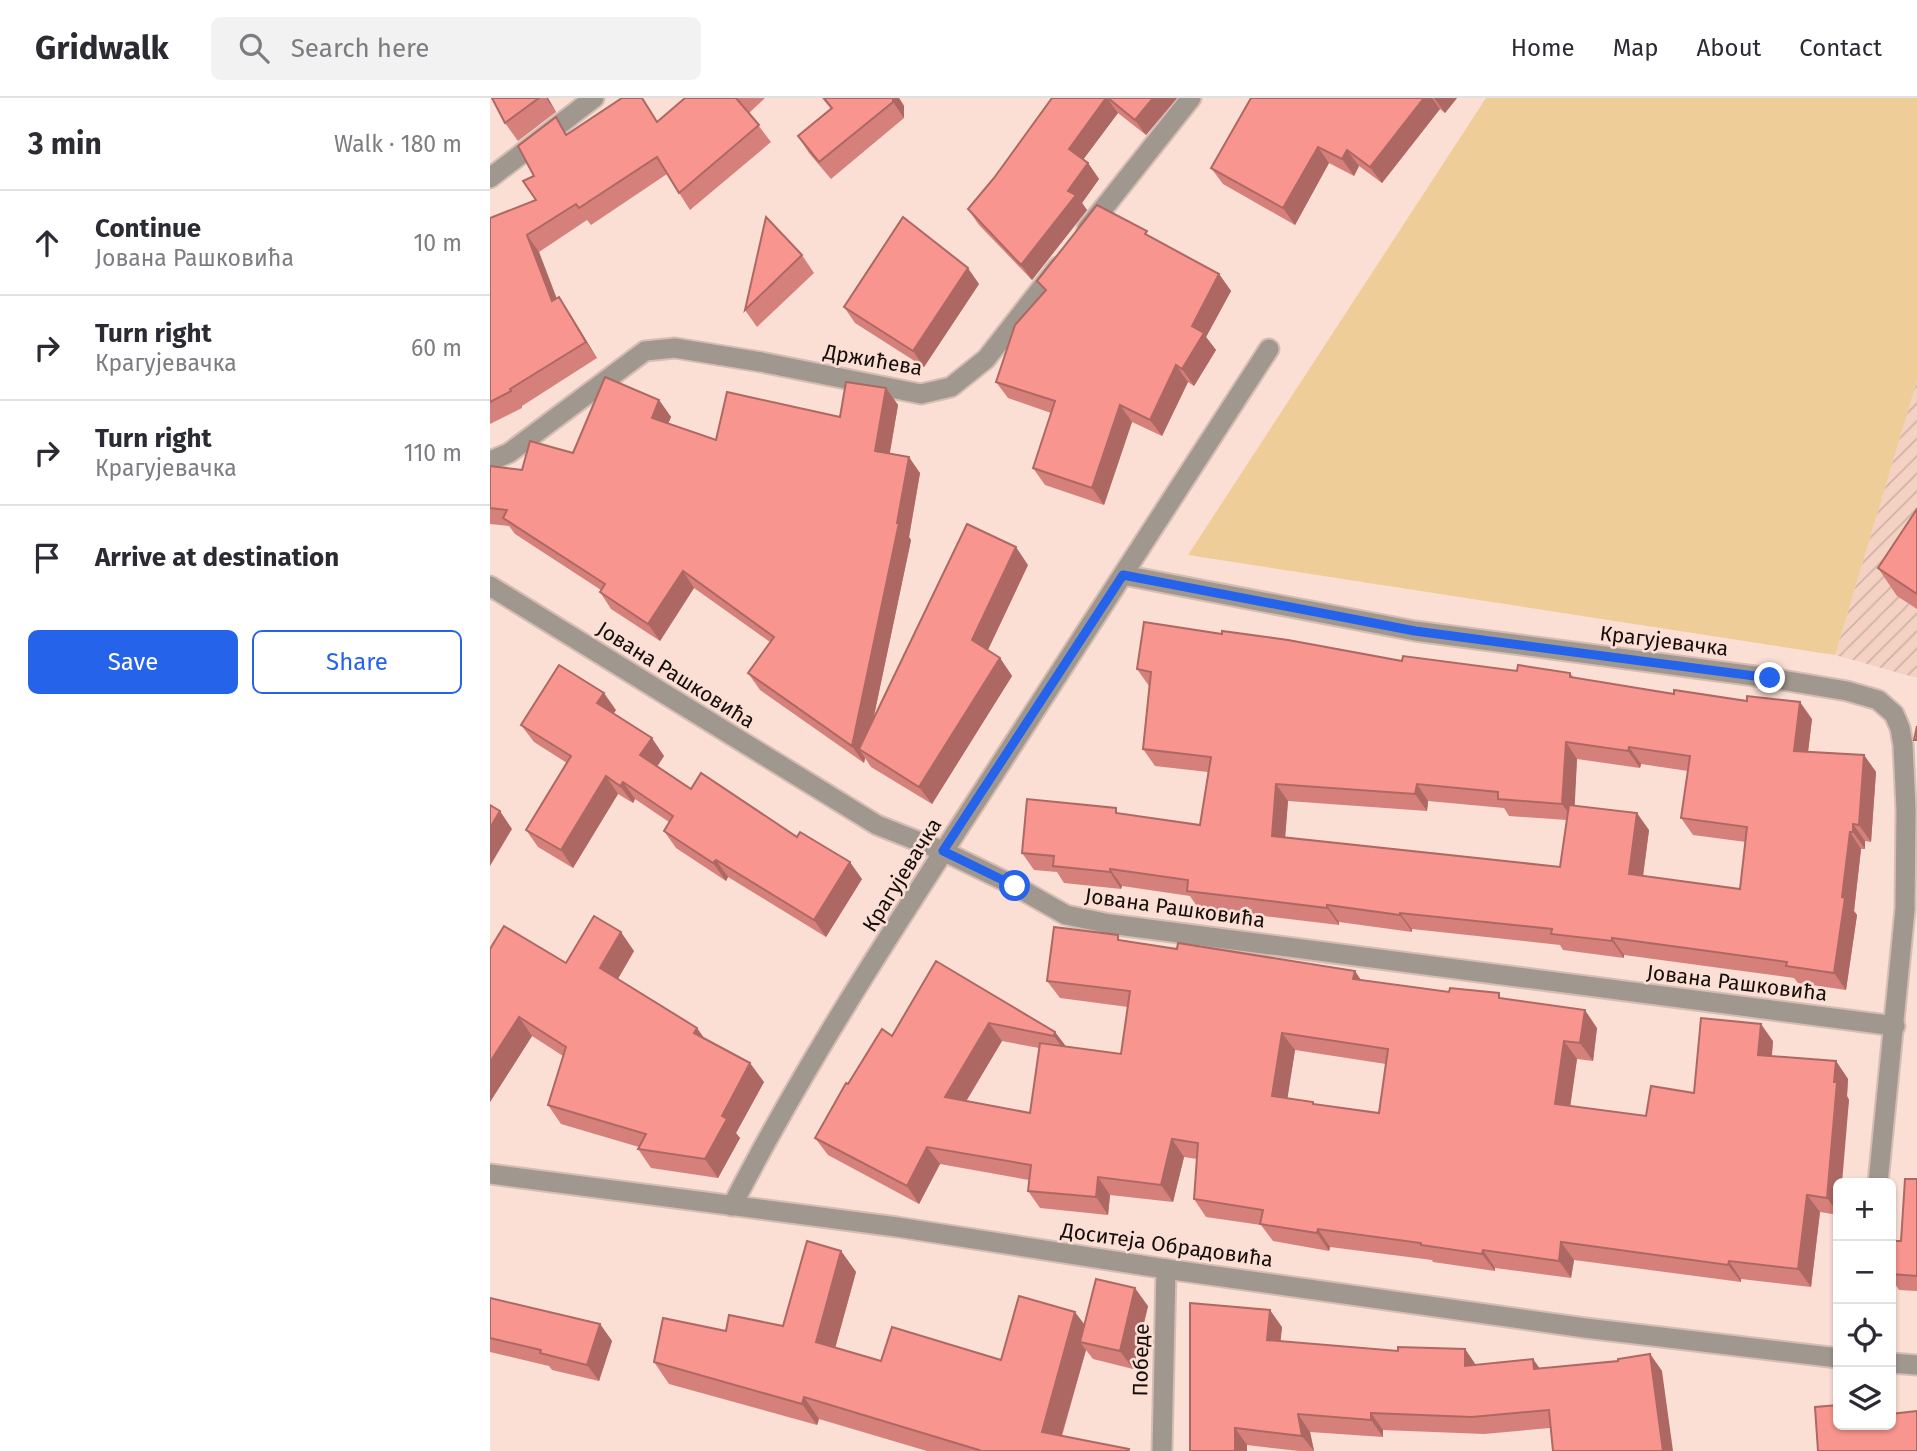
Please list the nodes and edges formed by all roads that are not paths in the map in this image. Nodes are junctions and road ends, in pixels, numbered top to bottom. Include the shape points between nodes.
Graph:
1 (594, 98) edge
2 (1191, 98) edge
3 (490, 178) edge
4 (1269, 349) dead end
5 (490, 461) edge
6 (1123, 575) junction
7 (490, 586) edge
8 (943, 851) junction
9 (1895, 1026) junction
10 (490, 1174) edge
11 (1879, 1178) edge
12 (732, 1206) junction
13 (1166, 1269) junction
14 (1833, 1357) edge
15 (1896, 1363) edge
16 (1917, 1365) edge
17 (1162, 1451) edge

1 - 3 street
2 - 5 street, Држићева via 986,359 951,387 921,394 676,348 645,351 509,453
4 - 6 street, Крагујевачка
6 - 8 street, Крагујевачка
6 - 9 street, Крагујевачка via 1415,631 1770,678 1878,700 1894,714 1903,745 1905,909
7 - 8 street, Јована Рашковића via 877,825
8 - 9 street, Јована Рашковића via 1066,915 1110,924
8 - 12 street, Крагујевачка via 773,1126
9 - 11 street, Крагујевачка
10 - 12 street, Доситеја Обрадовића
12 - 13 street, Доситеја Обрадовића
13 - 14 street, Доситеја Обрадовића
13 - 17 street, Победе
15 - 16 street

